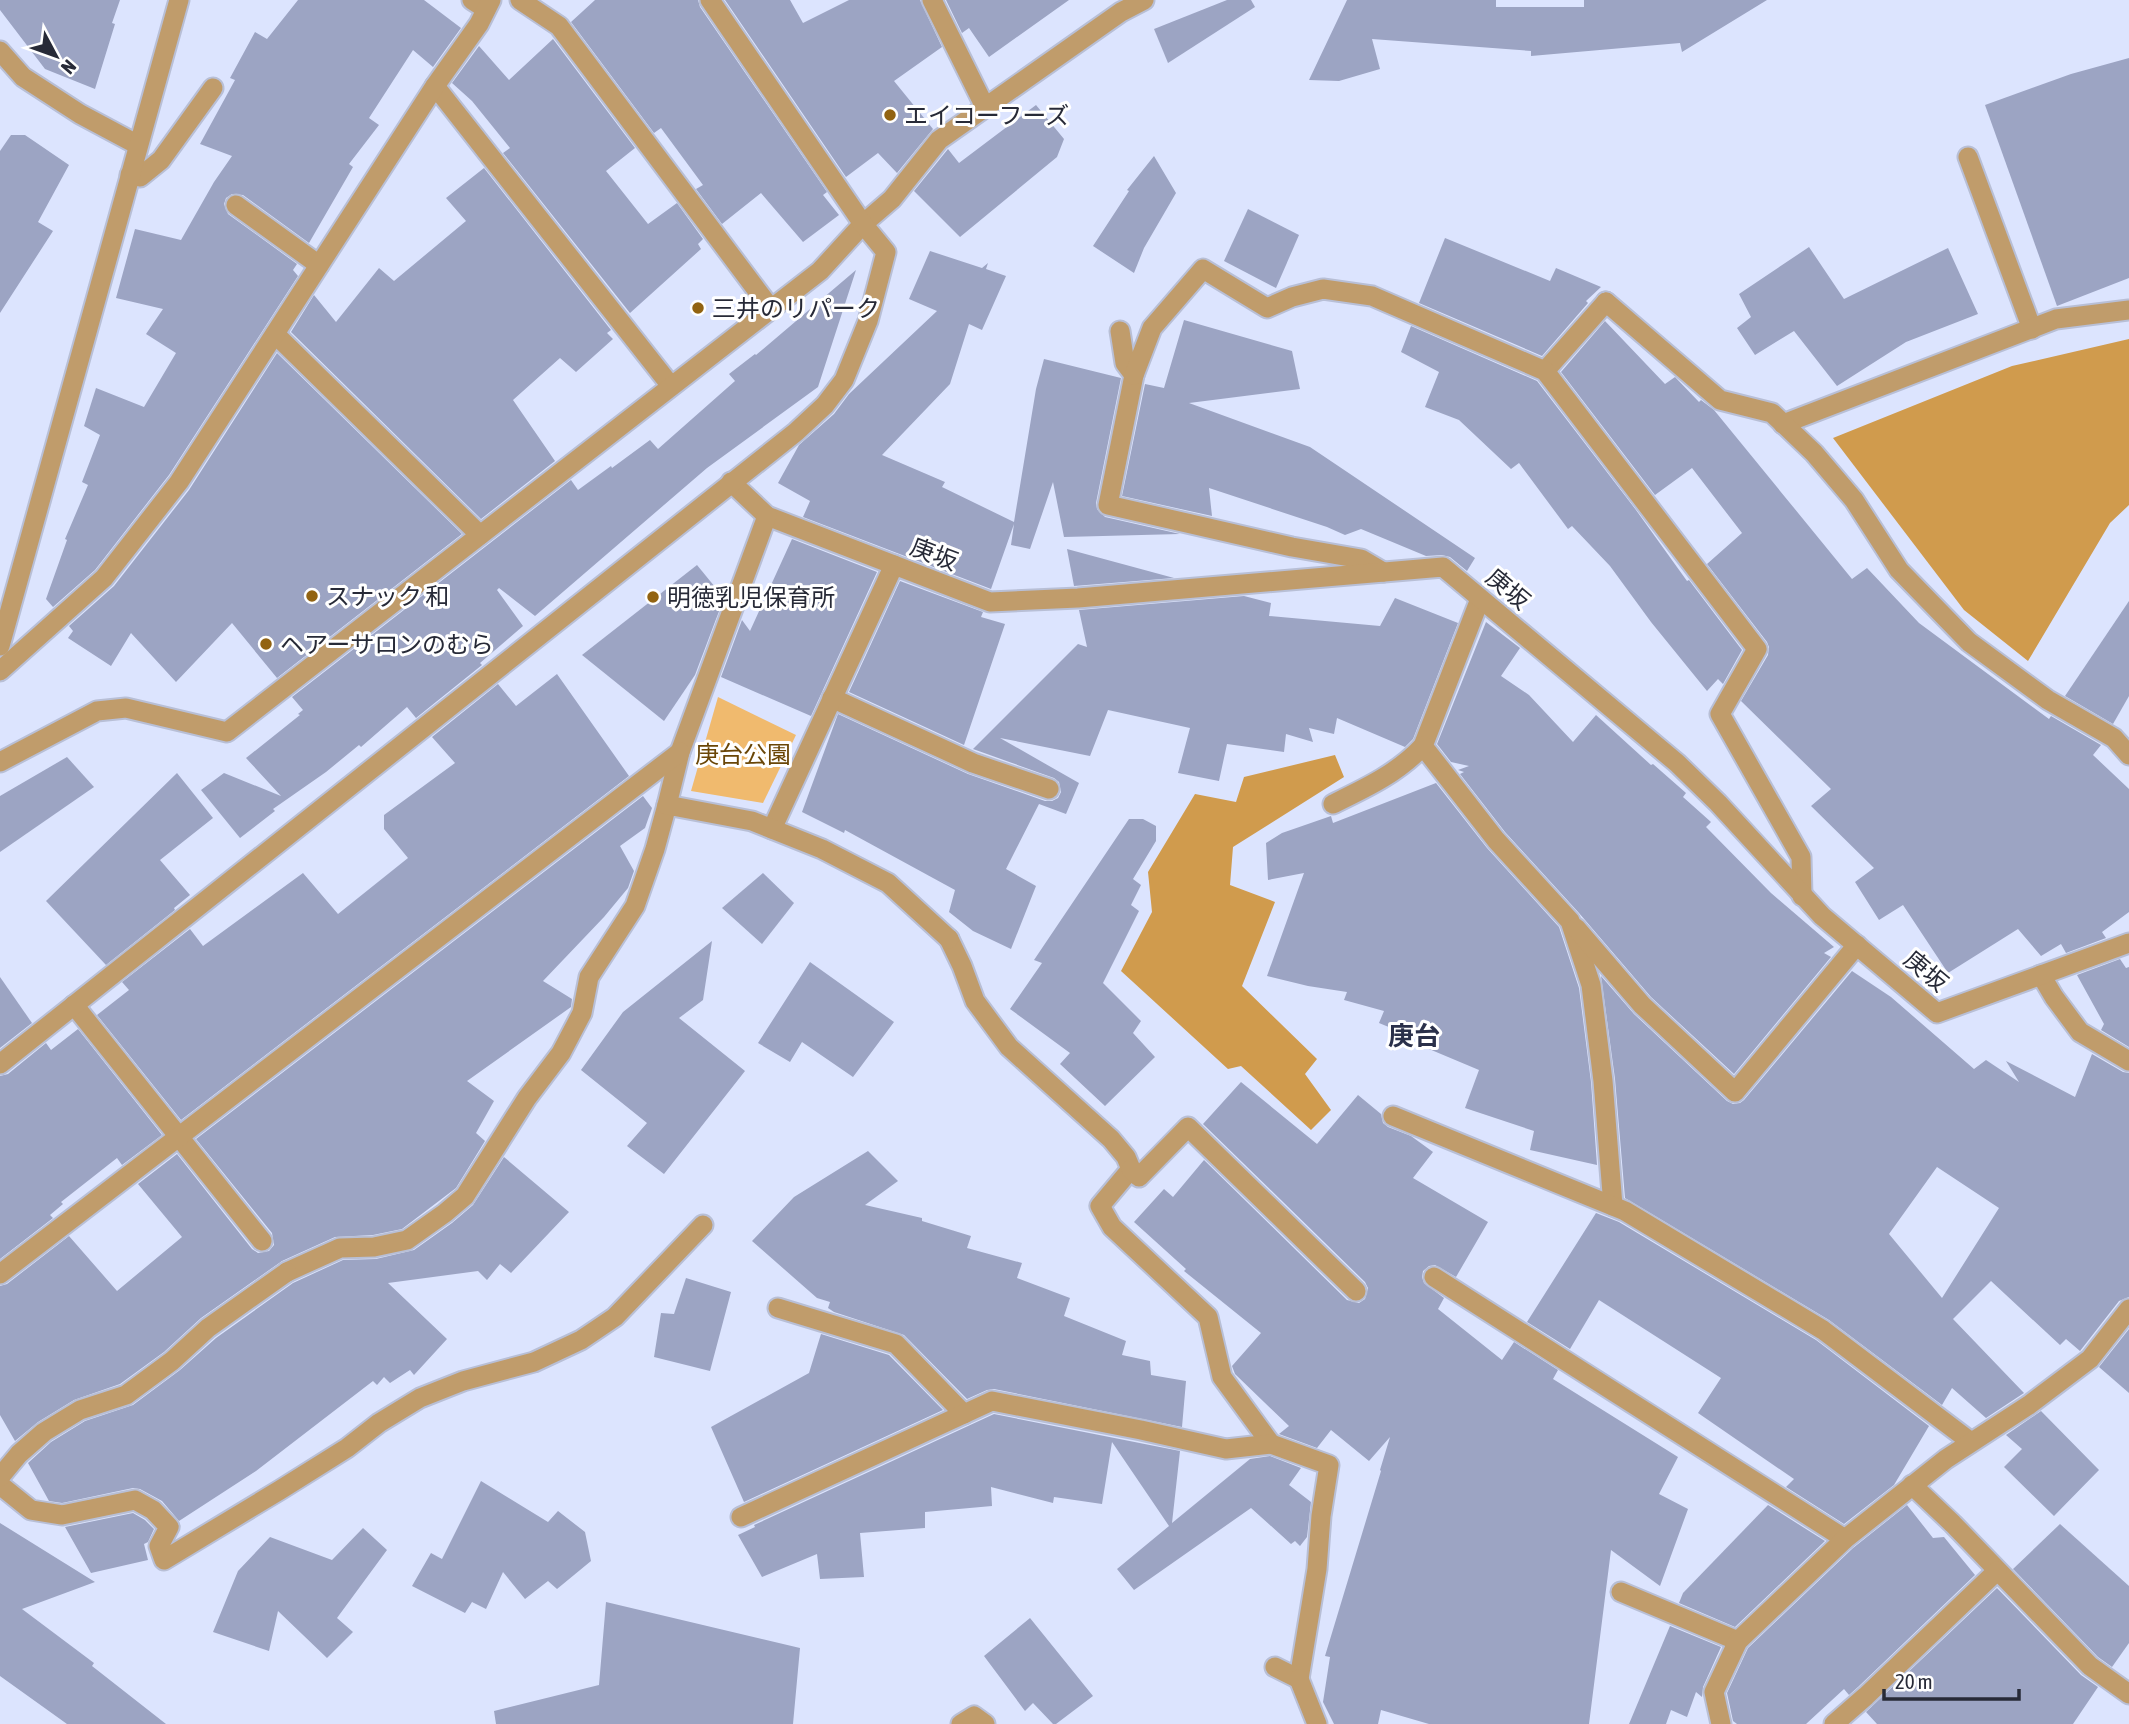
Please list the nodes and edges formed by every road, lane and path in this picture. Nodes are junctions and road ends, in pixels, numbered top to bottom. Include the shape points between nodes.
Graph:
1 (179, 0) edge
2 (520, 0) edge
3 (710, 0) edge
4 (932, 0) edge
5 (1143, 0) edge
6 (483, 3) edge
7 (0, 51) edge
8 (435, 86) junction
9 (213, 88) dead end
10 (985, 107) junction
11 (138, 145) junction
12 (1968, 158) dead end
13 (130, 175) junction
14 (236, 205) dead end
15 (863, 224) junction
16 (319, 265) junction
17 (771, 309) junction
18 (2129, 310) edge
19 (2032, 329) junction
20 (1120, 331) dead end
21 (275, 334) junction
22 (1545, 371) junction
23 (1135, 375) junction
24 (671, 386) junction
25 (1783, 424) junction
26 (731, 482) junction
27 (767, 516) junction
28 (480, 535) junction
29 (894, 565) junction
30 (1383, 572) junction
31 (1480, 599) junction
32 (0, 646) edge
33 (0, 671) edge
34 (832, 698) junction
35 (1423, 746) junction
36 (680, 752) junction
37 (2129, 755) edge
38 (0, 762) edge
39 (1049, 789) dead end
40 (1333, 804) dead end
41 (667, 805) junction
42 (772, 829) junction
43 (1802, 895) junction
44 (1570, 921) junction
45 (2129, 943) edge
46 (1857, 945) junction
47 (2041, 975) junction
48 (74, 1005) junction
49 (2129, 1061) edge
50 (0, 1064) edge
51 (1393, 1116) dead end
52 (179, 1137) junction
53 (1131, 1169) junction
54 (1614, 1206) junction
55 (703, 1225) dead end
56 (262, 1241) dead end
57 (0, 1275) edge
58 (1434, 1277) dead end
59 (1356, 1291) dead end
60 (778, 1308) dead end
61 (2129, 1309) edge
62 (964, 1414) junction
63 (1972, 1442) junction
64 (1271, 1444) junction
65 (1, 1475) edge
66 (1912, 1485) junction
67 (741, 1517) dead end
68 (1845, 1539) junction
69 (1997, 1571) junction
70 (1622, 1592) dead end
71 (1738, 1641) junction
72 (1275, 1667) dead end
73 (1299, 1679) junction
74 (2129, 1694) edge
75 (961, 1724) edge
76 (985, 1724) edge
77 (1317, 1724) edge
78 (1720, 1724) edge
79 (1834, 1724) edge

1 - 11 street
2 - 17 street via 559,26
3 - 15 street
4 - 10 street
5 - 10 street
6 - 8 street via 479,23
7 - 11 street via 23,77
8 - 16 street
8 - 24 street
9 - 13 street via 161,160 141,177
10 - 15 street via 939,140 892,199
11 - 13 street
12 - 19 street
13 - 32 street
14 - 16 street
15 - 17 street via 820,271
15 - 26 street via 886,252 868,320 844,380 796,432
16 - 21 street
17 - 24 street
18 - 19 street via 2056,319
19 - 25 street
20 - 23 street via 1125,363
21 - 28 street
21 - 33 street via 179,482 104,579
22 - 23 street via 1372,296 1323,289 1267,308 1203,269 1152,328
22 - 25 street via 1606,302 1720,400 1772,413
22 - 43 street via 1757,649 1720,714 1801,857
23 - 30 street via 1108,505 1361,559
24 - 28 street
25 - 37 street via 1854,500 1899,570 1969,642 2048,699 2114,738
26 - 27 street, 庚坂
26 - 48 street
27 - 29 street, 庚坂
27 - 36 street
28 - 38 street via 227,732 126,708 97,711
29 - 30 street, 庚坂 via 990,602
29 - 34 street
30 - 31 street, 庚坂 via 1443,567
31 - 35 street
31 - 43 street, 庚坂 via 1677,763
34 - 39 street via 973,763
34 - 42 street
35 - 40 street via 1409,762
35 - 44 street via 1496,840
36 - 41 street
36 - 52 street
41 - 42 street
41 - 65 street via 635,906 589,977 582,1013 465,1196 407,1240 340,1248 287,1272 126,1395 80,1410 44,1432
42 - 53 street via 888,883 949,939 975,1001 1009,1047 1111,1139
43 - 46 street, 庚坂
44 - 46 street via 1642,1005 1735,1092
44 - 54 street via 1591,985
45 - 47 street, 庚坂
46 - 47 street, 庚坂 via 1937,1013
47 - 49 street via 2080,1032
48 - 50 street
48 - 52 street
51 - 54 street
52 - 56 street
52 - 57 street
53 - 59 street via 1139,1177 1188,1127
53 - 64 street via 1100,1206 1112,1227 1208,1317 1222,1377
54 - 63 street via 1823,1330
55 - 65 street via 615,1317 582,1340 534,1362 420,1398 164,1560 159,1546 169,1527 135,1500 62,1515 31,1510
58 - 68 street
60 - 62 street via 896,1344
61 - 63 street via 2090,1359
62 - 64 street via 992,1401 1226,1449
62 - 67 street
63 - 66 street
64 - 73 street via 1329,1465
66 - 68 street
66 - 69 street
68 - 71 street
69 - 74 street via 2090,1666
69 - 79 street
70 - 71 street
71 - 78 street via 1714,1692
72 - 73 street
73 - 77 street
75 - 76 street via 974,1716

